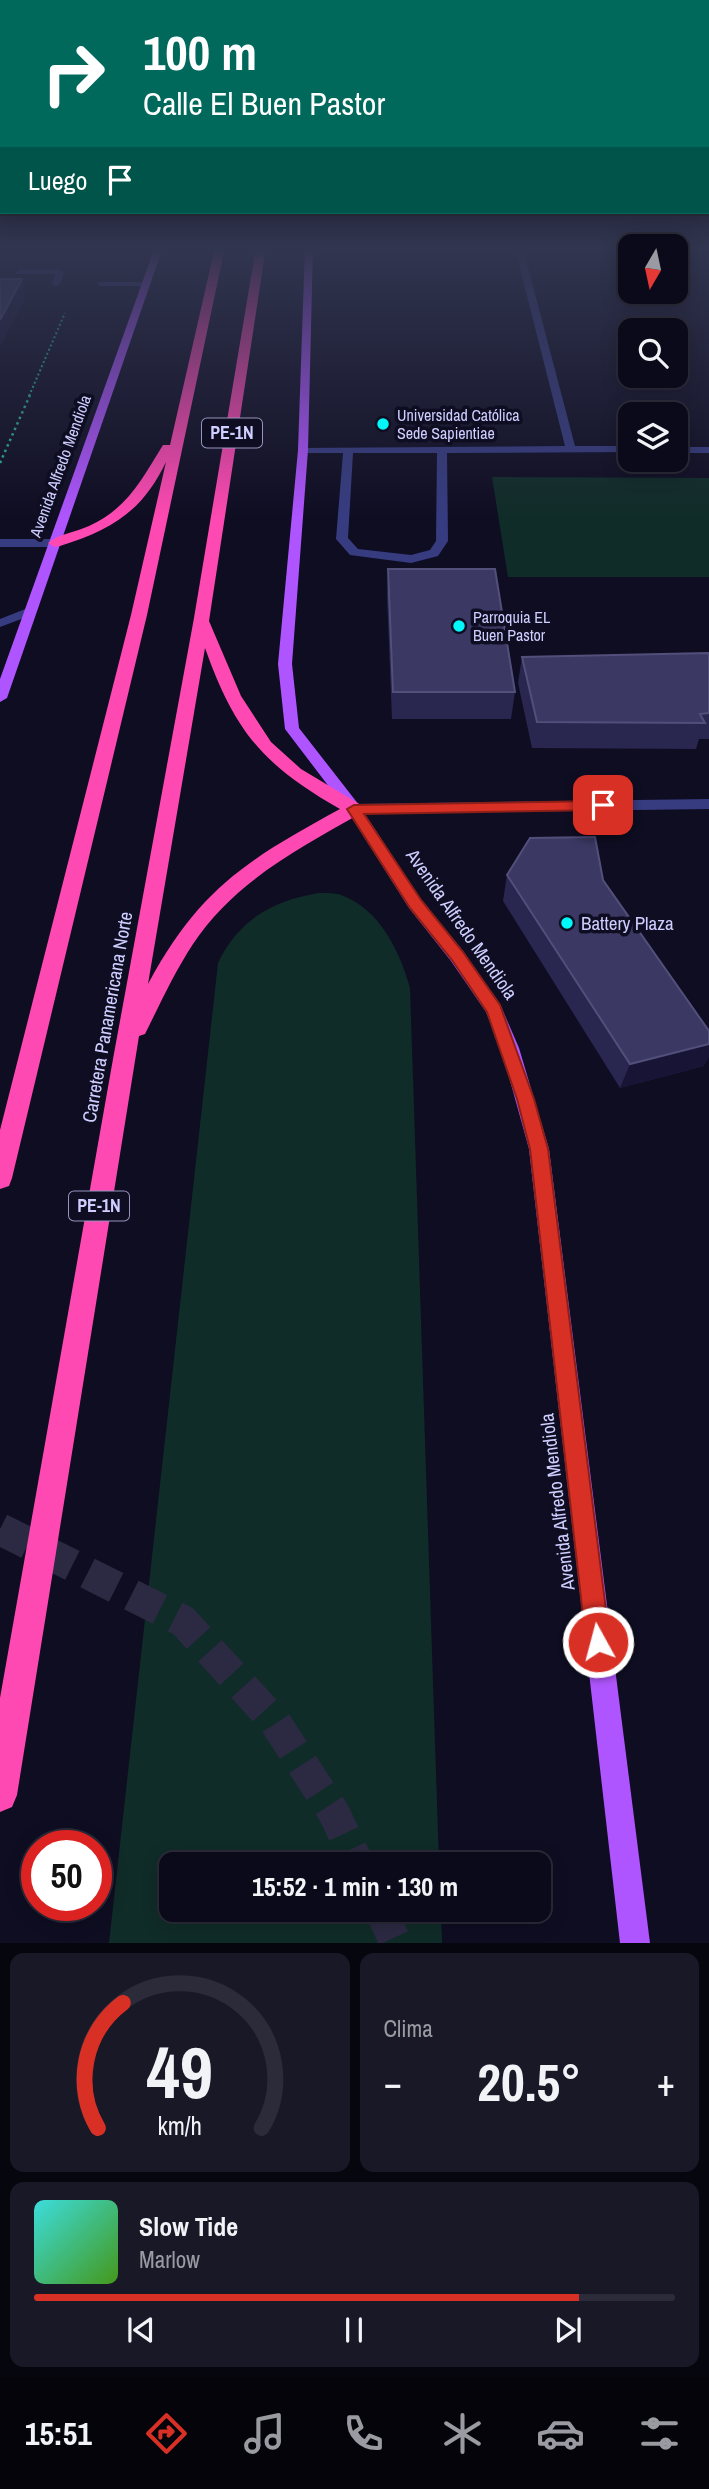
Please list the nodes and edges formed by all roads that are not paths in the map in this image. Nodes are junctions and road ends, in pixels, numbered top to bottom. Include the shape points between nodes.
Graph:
1 (128, 338) edge
2 (200, 338) edge
3 (247, 338) edge
4 (306, 338) edge
5 (543, 338) edge
6 (184, 411) junction
7 (571, 449) junction
8 (303, 450) junction
9 (348, 450) junction
10 (442, 450) junction
11 (618, 450) edge
12 (688, 450) edge
13 (709, 450) edge
14 (0, 543) edge
15 (55, 544) junction
16 (28, 612) junction
17 (202, 618) junction
18 (0, 623) edge
19 (0, 698) edge
20 (709, 804) edge
21 (354, 809) junction
22 (124, 1059) junction
23 (0, 1178) edge
24 (0, 1795) edge
25 (635, 1943) edge

1 - 15 main road, Avenida Alfredo Mendiola
2 - 6 highway, PE-1N
3 - 17 highway, Carretera Panamericana Norte / PE-1N
4 - 8 main road, Avenida Alfredo Mendiola
5 - 7 street
6 - 15 highway via 153,477 121,515 92,533
6 - 23 highway, PE-1N via 139,615
7 - 10 street
7 - 11 street
8 - 9 street
8 - 21 main road, Avenida Alfredo Mendiola via 285,664 292,729
9 - 10 street
9 - 10 street via 342,539 354,552 411,559 434,553 442,541
12 - 13 street
14 - 15 street
15 - 16 main road, Avenida Alfredo Mendiola
16 - 18 street
16 - 19 main road, Avenida Alfredo Mendiola
17 - 21 highway via 215,661 231,692 275,757
17 - 22 highway, Carretera Panamericana Norte / PE-1N
20 - 21 street
21 - 22 highway via 280,851 205,912 160,977
21 - 25 main road, Avenida Alfredo Mendiola via 415,904 494,1009 539,1149
22 - 24 highway, Carretera Panamericana Norte / PE-1N

